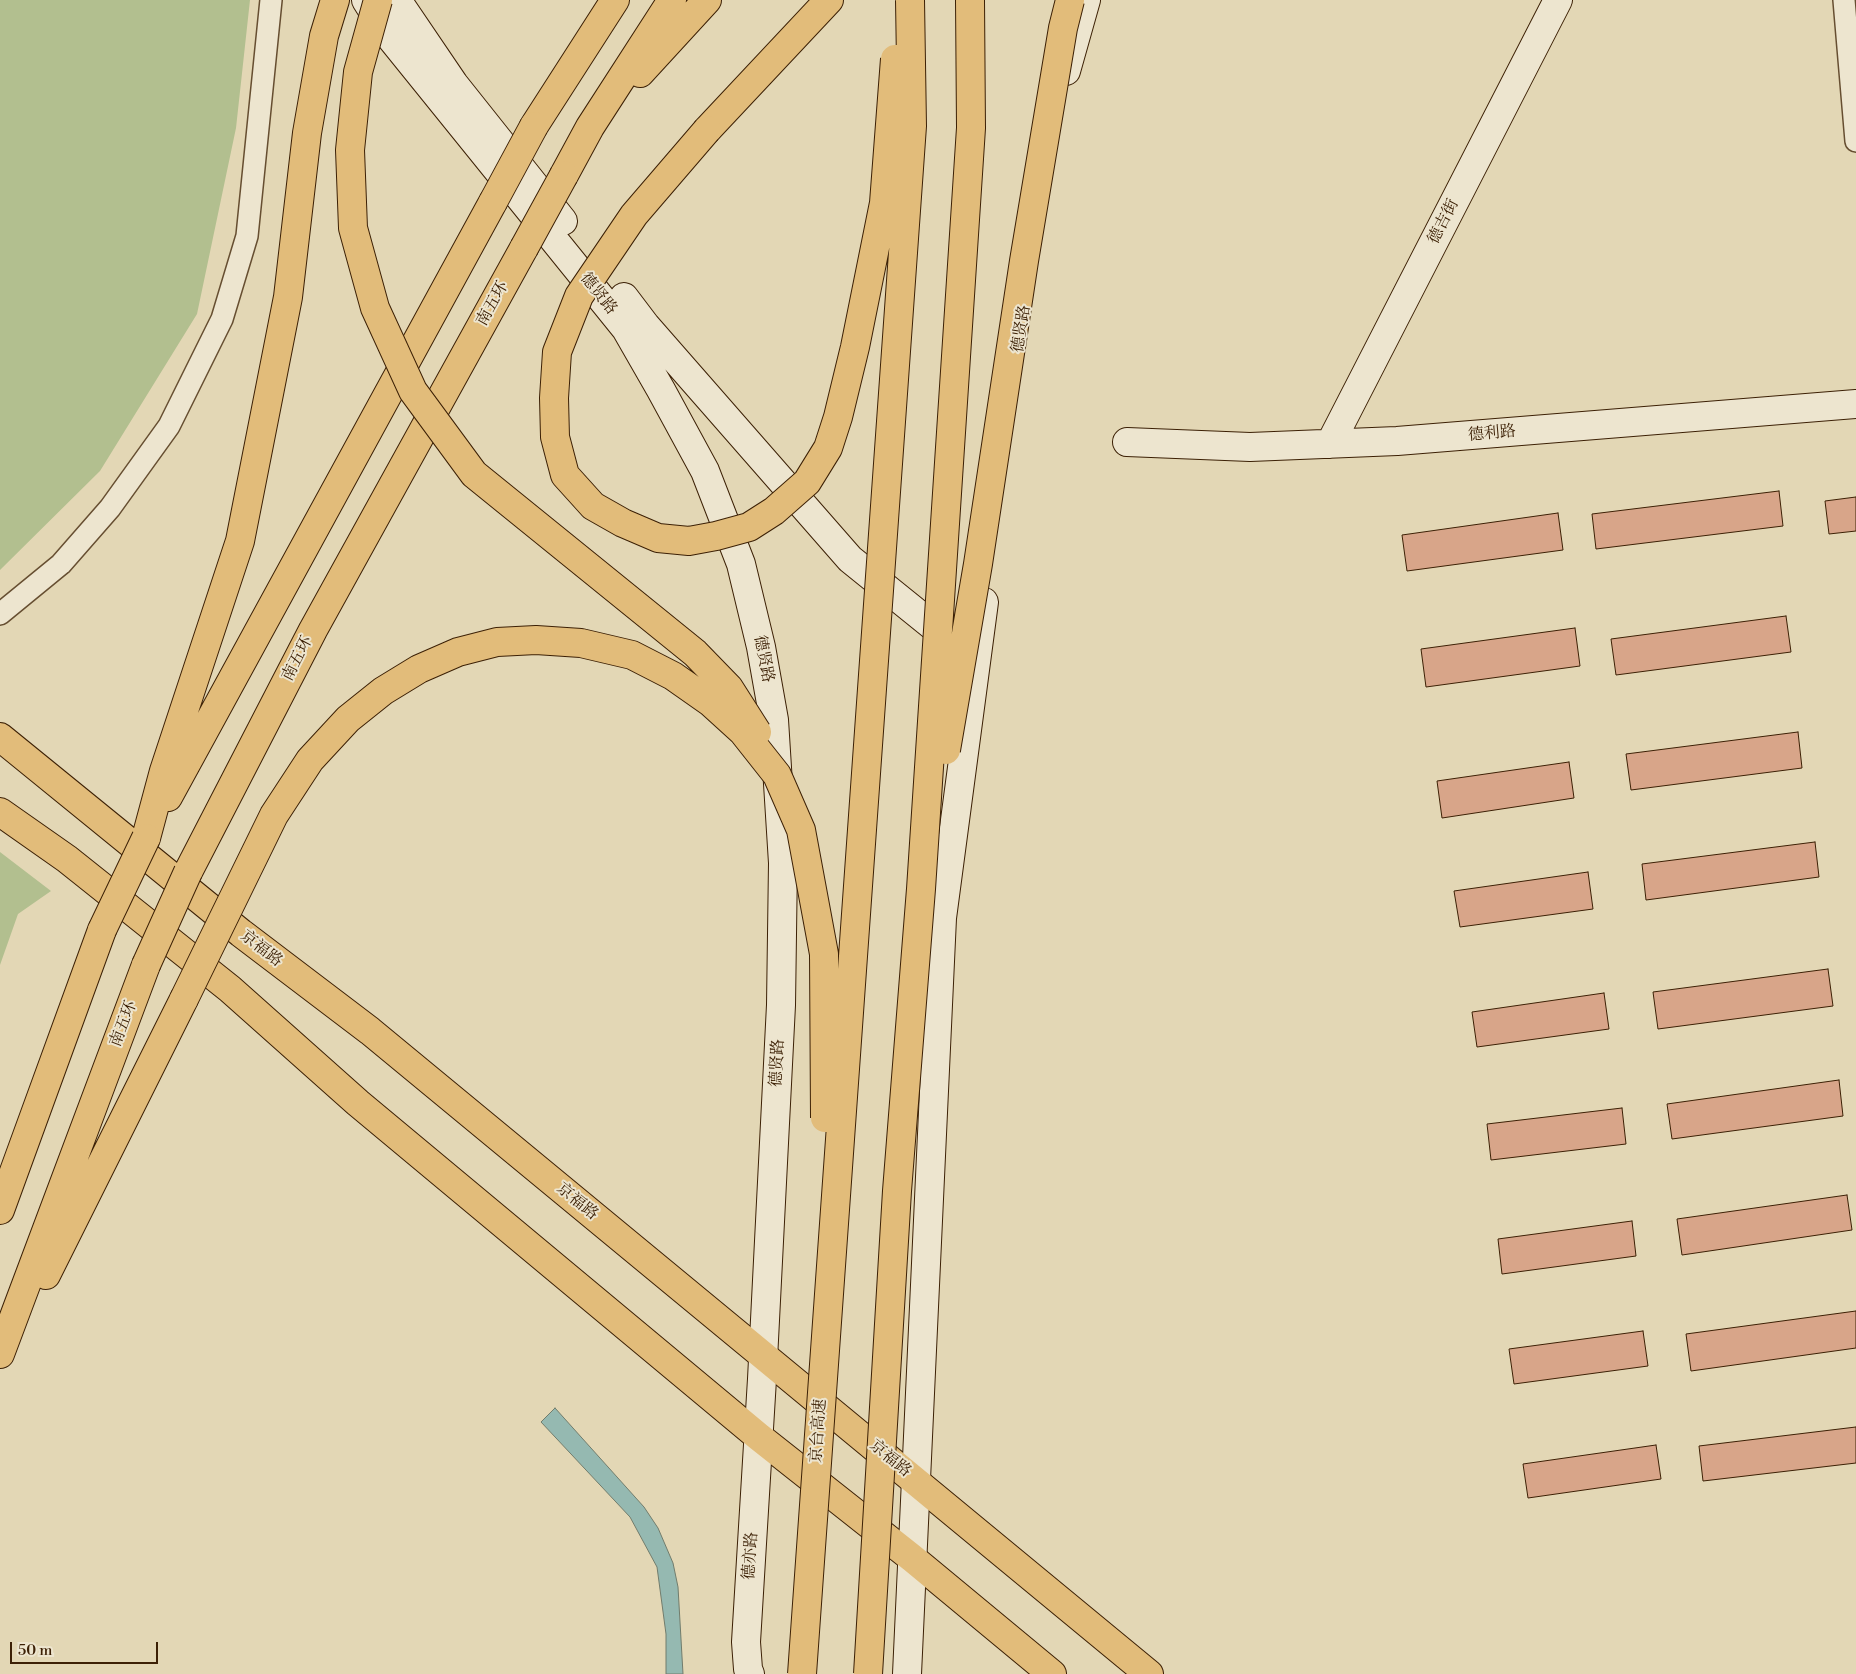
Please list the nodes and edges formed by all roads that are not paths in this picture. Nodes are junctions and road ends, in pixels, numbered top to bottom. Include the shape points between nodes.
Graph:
1 (271, 0) edge
2 (335, 0) edge
3 (366, 0) edge
4 (378, 0) edge
5 (397, 0) edge
6 (615, 0) edge
7 (672, 0) edge
8 (707, 0) edge
9 (829, 0) edge
10 (899, 0) edge
11 (910, 0) edge
12 (970, 0) edge
13 (1070, 0) edge
14 (1086, 0) edge
15 (1558, 0) edge
16 (1844, 0) edge
17 (590, 127) junction
18 (1856, 141) edge
19 (1856, 404) edge
20 (1127, 442) dead end
21 (1330, 444) junction
22 (0, 614) edge
23 (976, 661) junction
24 (0, 737) edge
25 (777, 775) junction
26 (0, 812) edge
27 (146, 838) junction
28 (921, 889) junction
29 (0, 1210) edge
30 (826, 1339) junction
31 (0, 1354) edge
32 (764, 1356) junction
33 (0, 1368) edge
34 (759, 1437) junction
35 (916, 1480) junction
36 (912, 1558) junction
37 (750, 1674) edge
38 (802, 1674) edge
39 (868, 1674) edge
40 (907, 1674) edge
41 (1052, 1674) edge
42 (1149, 1674) edge

1 - 22 street via 247,236 222,319 169,426 110,508 61,564
2 - 27 highway via 324,36 307,134 288,297 240,541 164,771
3 - 32 street, 德贤路 via 386,32 626,329 704,471 741,564 774,720 783,863 782,1004
4 - 25 highway, bridge via 357,82 350,150 354,228 375,308 413,390 474,474 695,653 729,688 754,726
5 - 23 street, 德贤路 via 454,84 646,326 836,544
6 - 27 highway, bridge via 534,126
7 - 17 highway, 南五环
8 - 17 highway
9 - 10 highway, bridge via 707,130 634,214 579,296 557,352 555,437 566,474 593,506 658,538 689,541 749,528 807,482 828,448 855,347 884,203
11 - 30 highway, 京台高速, bridge via 912,126
12 - 28 highway, bridge via 971,128
13 - 28 highway, bridge
14 - 23 street, 德贤路 via 1068,64 1016,367
15 - 21 street, 德吉街
16 - 18 street
17 - 31 highway, 南五环, bridge via 313,630 188,872 146,966
19 - 21 street, 德利路
20 - 21 street, 德利路 via 1250,447
23 - 35 street, 德贤路 via 942,918
24 - 32 highway, 京福路 via 241,933 370,1031
25 - 30 highway, bridge via 801,830 824,954
25 - 33 highway, bridge via 743,732 710,702 673,676 632,655 581,643 498,642 458,652 418,669 383,691 348,719 310,760 274,815
26 - 34 highway via 67,859 230,989 358,1103
27 - 29 highway, bridge via 102,930
28 - 39 highway, bridge via 897,1191
30 - 38 highway, 京台高速, bridge
32 - 34 street, 德贤路
32 - 35 highway, 京福路
34 - 36 highway
34 - 37 street, 德亦路 via 746,1642
35 - 36 street, 德贤路
35 - 42 highway, 京福路
36 - 40 street
36 - 41 highway

